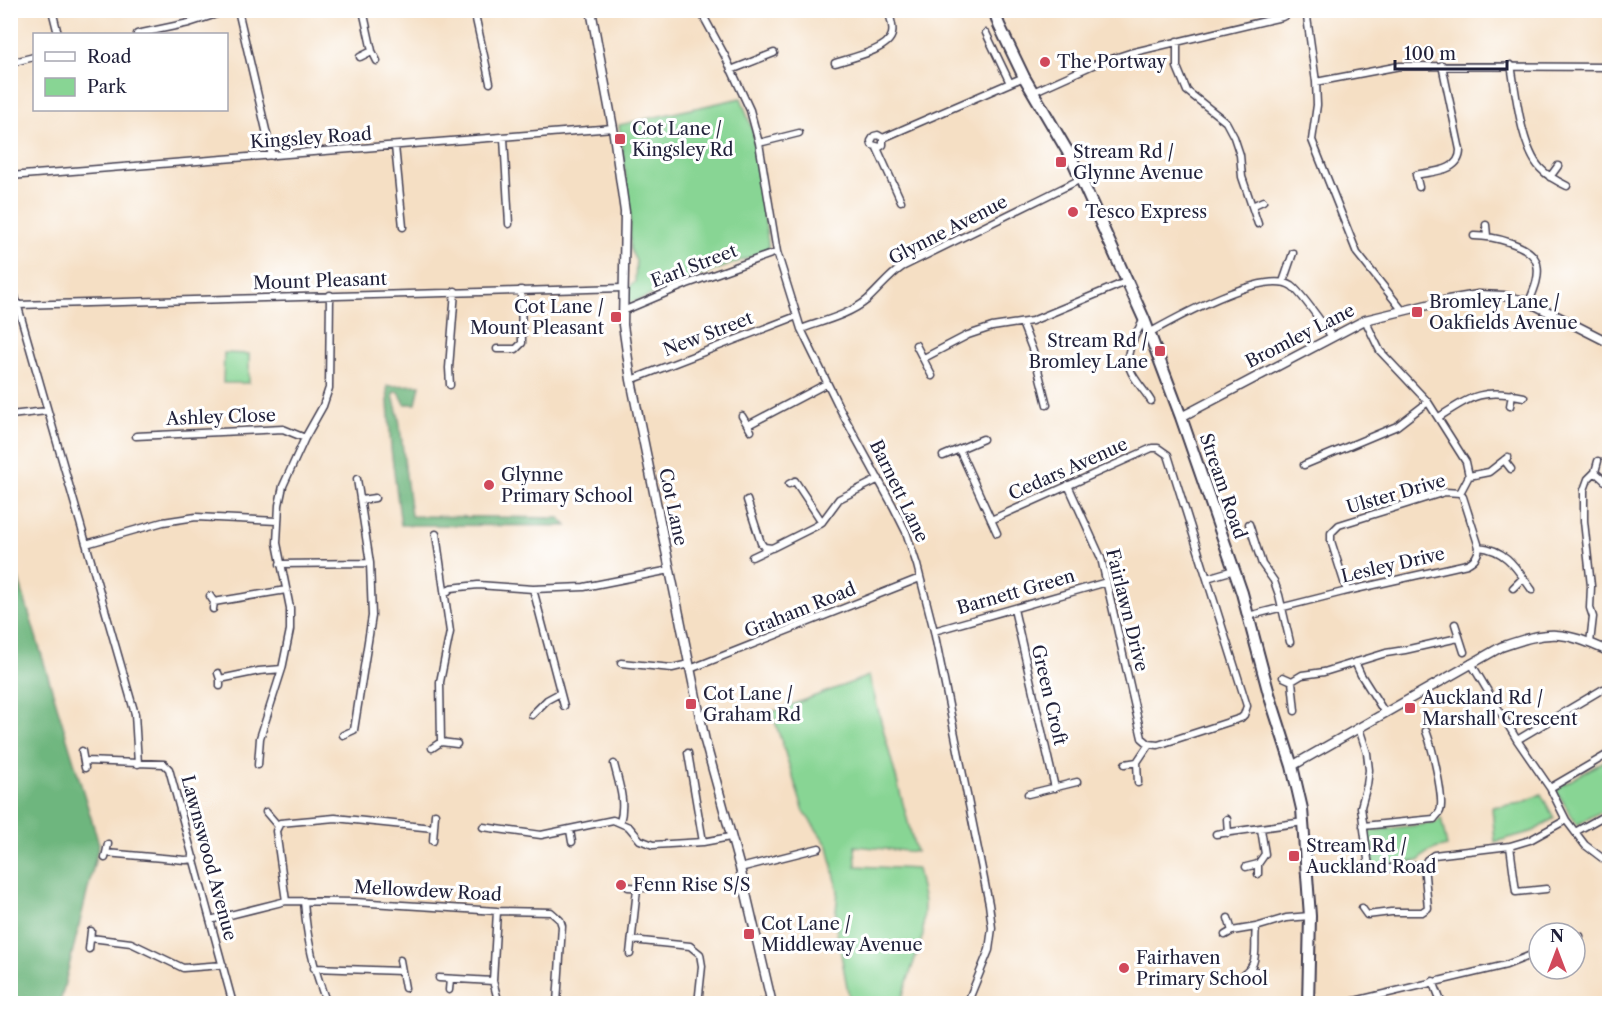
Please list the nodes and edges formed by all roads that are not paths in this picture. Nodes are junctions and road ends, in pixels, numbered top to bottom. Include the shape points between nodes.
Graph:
1 (52, 10) edge
2 (229, 10) edge
3 (238, 10) edge
4 (363, 10) edge
5 (474, 10) edge
6 (591, 10) edge
7 (700, 10) edge
8 (888, 10) edge
9 (994, 10) edge
10 (1296, 10) edge
11 (1306, 10) edge
12 (220, 12) edge
13 (1280, 14) edge
14 (58, 33) edge
15 (141, 33) edge
16 (986, 33) dead end
17 (1177, 41) junction
18 (372, 51) junction
19 (844, 52) dead end
20 (774, 53) dead end
21 (33, 57) edge
22 (360, 57) dead end
23 (846, 59) junction
24 (377, 61) dead end
25 (10, 63) edge
26 (835, 63) dead end
27 (1442, 65) junction
28 (1511, 65) junction
29 (1610, 67) edge
30 (731, 70) junction
31 (1024, 77) junction
32 (1316, 82) junction
33 (489, 83) dead end
34 (1010, 83) junction
35 (1033, 92) junction
36 (613, 128) junction
37 (799, 133) dead end
38 (504, 138) junction
39 (883, 138) junction
40 (759, 143) junction
41 (395, 147) junction
42 (877, 148) junction
43 (272, 156) junction
44 (1558, 166) dead end
45 (10, 176) edge
46 (1550, 177) junction
47 (1081, 179) junction
48 (1567, 186) dead end
49 (1419, 187) dead end
50 (901, 201) dead end
51 (1263, 201) dead end
52 (1252, 206) junction
53 (509, 224) dead end
54 (1258, 224) dead end
55 (1486, 225) dead end
56 (403, 227) dead end
57 (1474, 236) dead end
58 (1487, 236) junction
59 (777, 252) junction
60 (1293, 253) dead end
61 (10, 279) edge
62 (1128, 281) junction
63 (1283, 282) junction
64 (623, 288) junction
65 (521, 290) junction
66 (455, 291) junction
67 (330, 295) junction
68 (1529, 302) junction
69 (18, 305) junction
70 (1403, 310) junction
71 (623, 311) junction
72 (797, 316) junction
73 (1144, 319) junction
74 (1365, 320) junction
75 (1022, 323) junction
76 (801, 329) junction
77 (1610, 331) edge
78 (1149, 333) junction
79 (1332, 337) junction
80 (1607, 341) edge
81 (916, 345) dead end
82 (497, 349) dead end
83 (924, 358) junction
84 (932, 376) dead end
85 (631, 380) junction
86 (826, 384) junction
87 (450, 385) dead end
88 (1512, 394) junction
89 (1524, 397) dead end
90 (1150, 401) dead end
91 (1428, 402) junction
92 (1047, 405) dead end
93 (1510, 406) dead end
94 (47, 411) junction
95 (10, 415) edge
96 (742, 416) dead end
97 (1181, 417) junction
98 (1439, 417) junction
99 (136, 436) dead end
100 (305, 438) junction
101 (982, 439) dead end
102 (959, 449) junction
103 (943, 456) dead end
104 (1598, 461) dead end
105 (1304, 465) dead end
106 (1511, 469) dead end
107 (1595, 472) junction
108 (1469, 476) junction
109 (357, 479) dead end
110 (879, 479) junction
111 (1605, 481) dead end
112 (789, 484) dead end
113 (1068, 485) junction
114 (1460, 493) junction
115 (375, 498) dead end
116 (361, 500) junction
117 (747, 500) dead end
118 (991, 520) junction
119 (277, 521) junction
120 (822, 522) junction
121 (1249, 524) dead end
122 (997, 533) dead end
123 (436, 534) dead end
124 (86, 544) junction
125 (1479, 547) junction
126 (772, 548) junction
127 (752, 557) dead end
128 (280, 564) junction
129 (370, 564) junction
130 (670, 570) junction
131 (1234, 570) junction
132 (920, 578) junction
133 (1207, 578) junction
134 (1523, 578) junction
135 (1107, 582) junction
136 (1513, 588) dead end
137 (533, 589) junction
138 (286, 590) junction
139 (1532, 590) dead end
140 (1347, 591) junction
141 (445, 594) junction
142 (212, 602) dead end
143 (1284, 607) junction
144 (1014, 609) junction
145 (1248, 616) junction
146 (1455, 624) dead end
147 (934, 631) junction
148 (1458, 638) junction
149 (1290, 642) dead end
150 (1590, 643) junction
151 (1464, 652) dead end
152 (1610, 652) edge
153 (634, 656) dead end
154 (1355, 662) junction
155 (621, 663) dead end
156 (1471, 663) junction
157 (634, 665) junction
158 (689, 667) junction
159 (282, 669) junction
160 (1282, 677) dead end
161 (1292, 681) junction
162 (220, 686) dead end
163 (1610, 689) edge
164 (560, 693) junction
165 (564, 706) dead end
166 (1295, 711) dead end
167 (1385, 712) junction
168 (532, 715) dead end
169 (1359, 728) junction
170 (354, 730) junction
171 (1425, 731) dead end
172 (343, 735) dead end
173 (362, 737) dead end
174 (1517, 740) junction
175 (441, 742) junction
176 (457, 744) dead end
177 (1149, 744) junction
178 (432, 748) dead end
179 (82, 751) dead end
180 (688, 753) dead end
181 (1610, 753) edge
182 (1137, 762) junction
183 (138, 764) junction
184 (614, 764) dead end
185 (1125, 764) dead end
186 (258, 765) dead end
187 (1292, 766) junction
188 (1077, 782) dead end
189 (1138, 783) dead end
190 (1055, 788) junction
191 (1550, 788) junction
192 (1028, 795) dead end
193 (266, 812) dead end
194 (435, 814) dead end
195 (1610, 816) edge
196 (1227, 819) dead end
197 (1566, 820) junction
198 (620, 822) junction
199 (1304, 822) junction
200 (278, 826) junction
201 (1363, 826) junction
202 (483, 827) dead end
203 (433, 828) junction
204 (1261, 829) junction
205 (570, 830) junction
206 (1575, 832) junction
207 (1228, 833) junction
208 (1216, 834) dead end
209 (730, 837) junction
210 (433, 841) dead end
211 (703, 842) junction
212 (572, 843) dead end
213 (108, 844) dead end
214 (1510, 846) junction
215 (819, 848) dead end
216 (195, 859) junction
217 (1258, 864) junction
218 (1610, 864) edge
219 (1424, 865) junction
220 (1246, 867) dead end
221 (740, 868) junction
222 (1258, 874) dead end
223 (628, 887) dead end
224 (649, 888) dead end
225 (637, 889) junction
226 (1546, 889) dead end
227 (286, 901) junction
228 (304, 901) junction
229 (1362, 908) dead end
230 (497, 911) junction
231 (1310, 916) junction
232 (1228, 918) dead end
233 (210, 920) junction
234 (1256, 927) junction
235 (91, 931) dead end
236 (1232, 931) junction
237 (1225, 935) dead end
238 (91, 938) junction
239 (632, 940) junction
240 (89, 949) dead end
241 (630, 954) dead end
242 (1527, 957) edge
243 (400, 960) dead end
244 (223, 965) junction
245 (314, 968) junction
246 (1251, 969) junction
247 (401, 971) junction
248 (1263, 973) dead end
249 (439, 978) dead end
250 (450, 979) junction
251 (1237, 979) dead end
252 (493, 981) junction
253 (1433, 981) junction
254 (405, 988) dead end
255 (449, 990) dead end
256 (772, 1002) edge
257 (555, 1003) edge
258 (233, 1004) edge
259 (327, 1004) edge
260 (499, 1004) edge
261 (581, 1004) edge
262 (698, 1004) edge
263 (760, 1004) edge
264 (967, 1004) edge
265 (1308, 1004) edge
266 (1342, 1004) edge
267 (1443, 1004) edge

1 - 14 street
2 - 12 street
3 - 43 street
4 - 18 street
5 - 33 street
6 - 36 street, Cot Lane
7 - 30 street, Barnett Lane
8 - 23 street via 893,28 890,41
9 - 31 highway, Stream Road
10 - 13 street
11 - 32 street
12 - 15 street
13 - 17 street
16 - 34 street
17 - 35 street via 1093,65
17 - 52 street via 1177,67 1187,92 1226,122 1234,137
18 - 22 street
18 - 24 street
19 - 23 street
20 - 30 street
21 - 25 street
23 - 26 street
27 - 28 street
27 - 32 street via 1400,66
27 - 49 street via 1460,158 1453,167 1416,175
28 - 29 street
28 - 46 street via 1525,137 1539,167
30 - 40 street, Barnett Lane via 750,110
31 - 34 street
31 - 35 highway, Stream Road
32 - 70 street via 1312,140 1357,253
34 - 39 street
35 - 47 highway, Stream Road
36 - 38 street, Kingsley Road
36 - 64 street, Cot Lane via 625,212
37 - 40 street
38 - 41 street, Kingsley Road
38 - 53 street
39 - 42 street via 883,145
39 - 42 street via 872,138 872,145
40 - 59 street, Barnett Lane
41 - 43 street, Kingsley Road
41 - 56 street
42 - 50 street
43 - 45 street, Kingsley Road
44 - 46 street
46 - 48 street
47 - 62 highway, Stream Road
47 - 76 street, Glynne Avenue via 902,267 867,300
51 - 52 street
52 - 54 street
55 - 58 street
57 - 58 street
58 - 68 street via 1521,248 1538,263 1537,281
59 - 71 street, Earl Street
59 - 72 street, Barnett Lane
60 - 63 street
61 - 69 street
62 - 73 highway, Stream Road
62 - 75 street
63 - 78 street via 1271,281 1223,296
63 - 79 street via 1292,286
64 - 65 street, Mount Pleasant
64 - 71 street, Cot Lane
65 - 66 street, Mount Pleasant
65 - 82 street via 522,343 516,349
66 - 67 street, Mount Pleasant
66 - 87 street
67 - 69 street, Mount Pleasant
67 - 100 street via 329,387
68 - 70 street, Bromley Lane via 1478,295
68 - 80 street, Bromley Lane
69 - 94 street
70 - 74 street, Bromley Lane
71 - 85 street, Cot Lane
72 - 76 street, Barnett Lane
72 - 85 street, New Street
73 - 78 highway, Stream Road
73 - 90 street via 1128,363
74 - 79 street, Bromley Lane
74 - 91 street via 1380,351
75 - 83 street via 968,335
75 - 92 street
76 - 86 street, Barnett Lane
77 - 80 street
78 - 97 highway, Stream Road
79 - 97 street, Bromley Lane
81 - 83 street
83 - 84 street
85 - 130 street, Cot Lane
86 - 96 street via 749,428
86 - 110 street, Barnett Lane
88 - 89 street
88 - 93 street
88 - 98 street via 1476,396
91 - 98 street
91 - 105 street via 1396,426
94 - 95 street
94 - 124 street
97 - 131 highway, Stream Road
98 - 108 street via 1466,462
99 - 100 street, Ashley Close via 283,429
100 - 119 street via 283,486
101 - 102 street
102 - 103 street
102 - 118 street, Cedars Avenue
104 - 107 street
106 - 108 street via 1506,458 1489,472
107 - 111 street
107 - 150 street via 1584,490 1593,617
108 - 114 street
109 - 116 street
110 - 120 street via 839,499
110 - 132 street, Barnett Lane via 906,532
112 - 120 street via 795,481
113 - 118 street, Cedars Avenue
113 - 133 street, Cedars Avenue via 1158,448 1167,455
113 - 135 street, Fairlawn Drive via 1101,558
114 - 125 street
114 - 140 street, Ulster Drive via 1445,492 1339,525 1331,533 1331,542
115 - 116 street
116 - 129 street
117 - 126 street via 760,543
118 - 122 street, Cedars Avenue
119 - 124 street via 196,517 163,522
119 - 128 street
120 - 126 street
121 - 143 street, Stream Road via 1262,564
123 - 141 street
124 - 183 street via 135,714
125 - 134 street via 1503,553
125 - 140 street, Lesley Drive via 1478,555 1467,564
126 - 127 street
128 - 129 street
128 - 138 street
129 - 170 street via 372,615
130 - 137 street via 595,586
130 - 158 street, Cot Lane
131 - 133 street
131 - 145 highway, Stream Road
132 - 147 street, Barnett Lane
132 - 158 street, Graham Road
133 - 177 street via 1246,711 1236,721 1158,746
134 - 136 street
134 - 139 street
135 - 144 street, Barnett Green
135 - 177 street, Fairlawn Drive via 1142,738
137 - 141 street via 478,585 451,588
137 - 164 street
138 - 142 street
138 - 159 street via 290,630
140 - 143 street, Lesley Drive
141 - 175 street via 450,632 440,682
143 - 145 street, Lesley Drive
143 - 149 street, Stream Road
144 - 147 street, Barnett Green
144 - 190 street, Green Croft
145 - 187 highway, Stream Road
146 - 148 street
147 - 264 street, Barnett Lane via 992,928 989,950
148 - 151 street
148 - 154 street
150 - 152 street
150 - 156 street via 1569,636 1536,635
153 - 157 street
154 - 161 street
154 - 167 street
155 - 157 street, Graham Road
156 - 167 street
156 - 174 street
157 - 158 street, Graham Road
158 - 209 street, Cot Lane
159 - 162 street via 219,676
159 - 186 street via 260,738
160 - 161 street
161 - 166 street
163 - 174 street
164 - 165 street
164 - 168 street
167 - 169 street
169 - 187 street
169 - 201 street via 1369,770 1361,807
170 - 172 street
170 - 173 street
171 - 201 street via 1432,745 1440,811 1434,819
174 - 191 street
175 - 176 street
175 - 178 street
177 - 182 street
179 - 183 street, Lawnswood Avenue via 85,764
180 - 211 street
181 - 191 street
182 - 185 street
182 - 189 street
183 - 216 street, Lawnswood Avenue via 164,764 169,769
184 - 198 street via 623,797
187 - 199 highway, Stream Road
188 - 190 street
190 - 192 street
191 - 197 street
193 - 200 street
194 - 203 street
195 - 206 street
196 - 207 street
197 - 206 street
197 - 214 street
198 - 205 street via 607,820
198 - 211 street via 640,840 654,845
199 - 204 street
199 - 231 highway, Stream Road
200 - 203 street via 335,818
200 - 227 street
201 - 219 street via 1372,870
202 - 205 street via 541,835
203 - 210 street
204 - 207 street
204 - 217 street via 1265,854
205 - 212 street
206 - 218 street
207 - 208 street
209 - 211 street
209 - 221 street, Cot Lane
213 - 216 street via 105,855
214 - 219 street via 1434,855
214 - 226 street via 1516,891
215 - 221 street
216 - 233 street, Lawnswood Avenue
217 - 220 street
217 - 222 street
219 - 229 street via 1428,908 1422,912 1367,915
221 - 256 street, Cot Lane
223 - 225 street
224 - 225 street
225 - 239 street
227 - 228 street, Mellowdew Road
227 - 233 street, Mellowdew Road
228 - 230 street, Mellowdew Road
228 - 245 street via 306,936
230 - 252 street
230 - 257 street, Mellowdew Road via 551,912 560,920
231 - 234 street
231 - 265 highway, Stream Road
232 - 236 street
233 - 244 street, Lawnswood Avenue
234 - 236 street
234 - 246 street
235 - 238 street
236 - 237 street
238 - 240 street
238 - 244 street via 131,943 183,968
239 - 241 street
239 - 262 street via 690,946 700,954
242 - 253 street
243 - 247 street
244 - 258 street, Lawnswood Avenue
245 - 247 street
245 - 259 street
246 - 248 street
246 - 251 street
247 - 254 street
249 - 250 street
250 - 252 street
250 - 255 street
252 - 260 street
253 - 266 street
253 - 267 street
256 - 263 street
257 - 261 street

